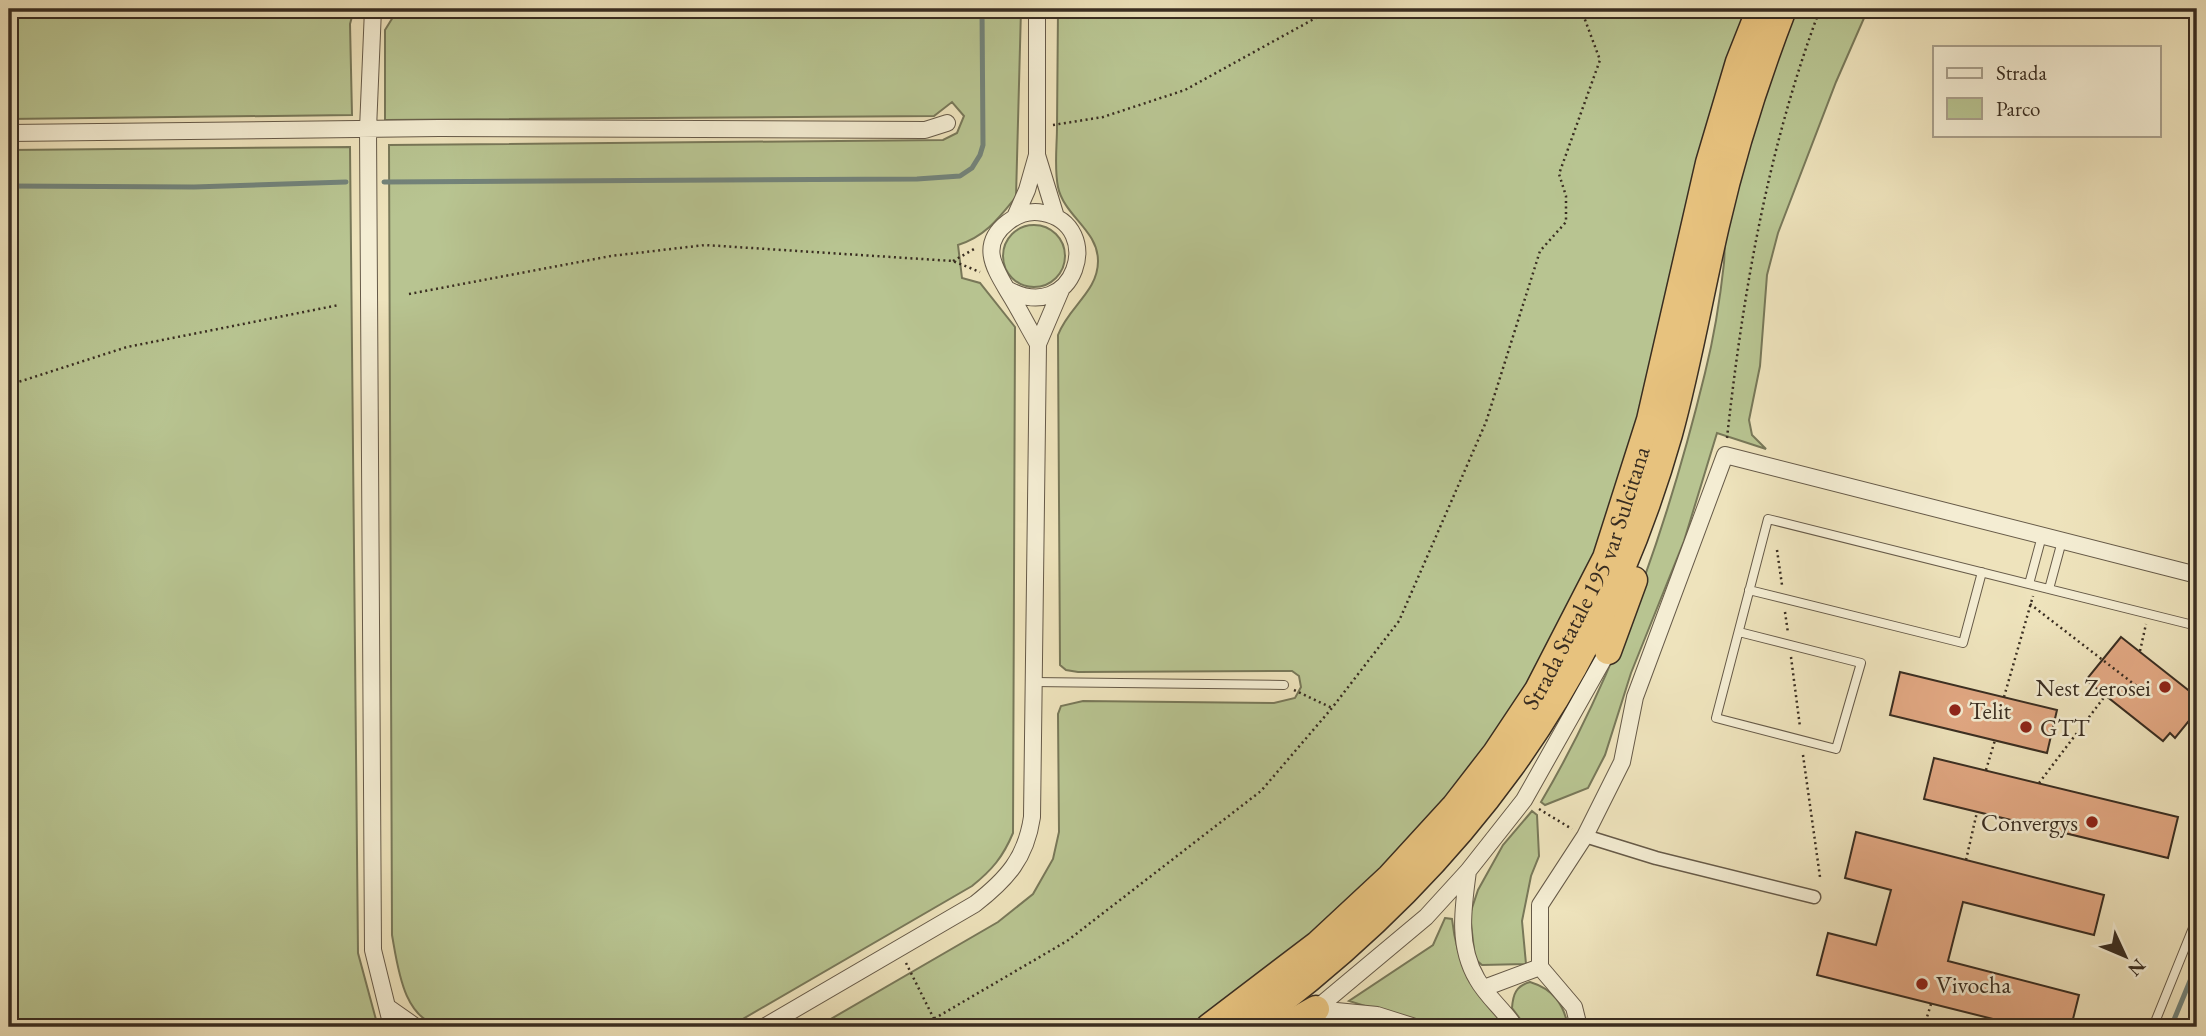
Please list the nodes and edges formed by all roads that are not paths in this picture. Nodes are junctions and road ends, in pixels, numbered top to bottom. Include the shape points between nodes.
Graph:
1 (373, 9) edge
2 (1037, 9) edge
3 (1759, 9) edge
4 (1783, 9) edge
5 (947, 122) dead end
6 (368, 129) junction
7 (9, 133) edge
8 (1037, 155) junction
9 (1014, 217) junction
10 (1056, 218) junction
11 (1002, 284) junction
12 (1061, 290) junction
13 (1038, 344) junction
14 (1670, 431) junction
15 (2042, 536) junction
16 (2062, 541) junction
17 (1982, 572) junction
18 (2197, 575) edge
19 (2032, 585) junction
20 (2049, 589) junction
21 (1749, 590) junction
22 (2197, 626) edge
23 (1739, 632) junction
24 (1608, 651) joint
25 (1033, 682) junction
26 (1284, 685) road end
27 (1585, 836) junction
28 (1468, 871) junction
29 (1814, 897) dead end
30 (2197, 918) edge
31 (1540, 967) junction
32 (1484, 988) junction
33 (388, 1009) junction
34 (1316, 1009) junction
35 (392, 1027) edge
36 (416, 1027) edge
37 (764, 1027) edge
38 (1209, 1027) edge
39 (1247, 1027) edge
40 (1284, 1027) edge
41 (1415, 1027) edge
42 (1515, 1027) edge
43 (1579, 1027) edge
44 (2153, 1027) edge

1 - 6 street
2 - 8 street
3 - 38 highway, Strada Statale 195 var Sulcitana via 1709,163 1650,420 1606,558 1538,690 1455,806 1390,877 1318,944
4 - 14 highway, Strada Statale 195 var Sulcitana via 1742,124
5 - 6 street via 925,130
6 - 7 street
6 - 33 street via 373,950
8 - 9 street
8 - 10 street
9 - 10 street via 1035,212
9 - 11 street via 995,237 991,251
10 - 12 street via 1071,232 1078,252 1076,266
11 - 12 street via 1034,299
11 - 13 street
12 - 13 street
13 - 25 street
14 - 24 highway via 1675,455 1666,490
14 - 39 highway, Strada Statale 195 var Sulcitana via 1624,566 1561,691 1517,761 1428,870 1376,922
15 - 16 street
15 - 19 lane
15 - 27 street via 1725,455 1635,697 1622,762
16 - 18 street
16 - 20 lane
17 - 19 lane
17 - 21 lane via 1768,519
17 - 21 lane via 1963,643
19 - 20 lane
20 - 22 lane
21 - 23 lane
23 - 23 lane via 1716,718 1836,749 1861,663
24 - 28 street via 1524,800
25 - 26 lane
25 - 37 street via 1032,817 1029,841 1019,863 975,904
27 - 29 street
27 - 31 street via 1540,905
28 - 32 street via 1461,919
28 - 34 street via 1426,917
30 - 44 lane
31 - 32 street
31 - 43 street via 1574,1007
32 - 42 street
33 - 35 street
33 - 36 street
34 - 40 highway
34 - 41 street via 1377,1015

